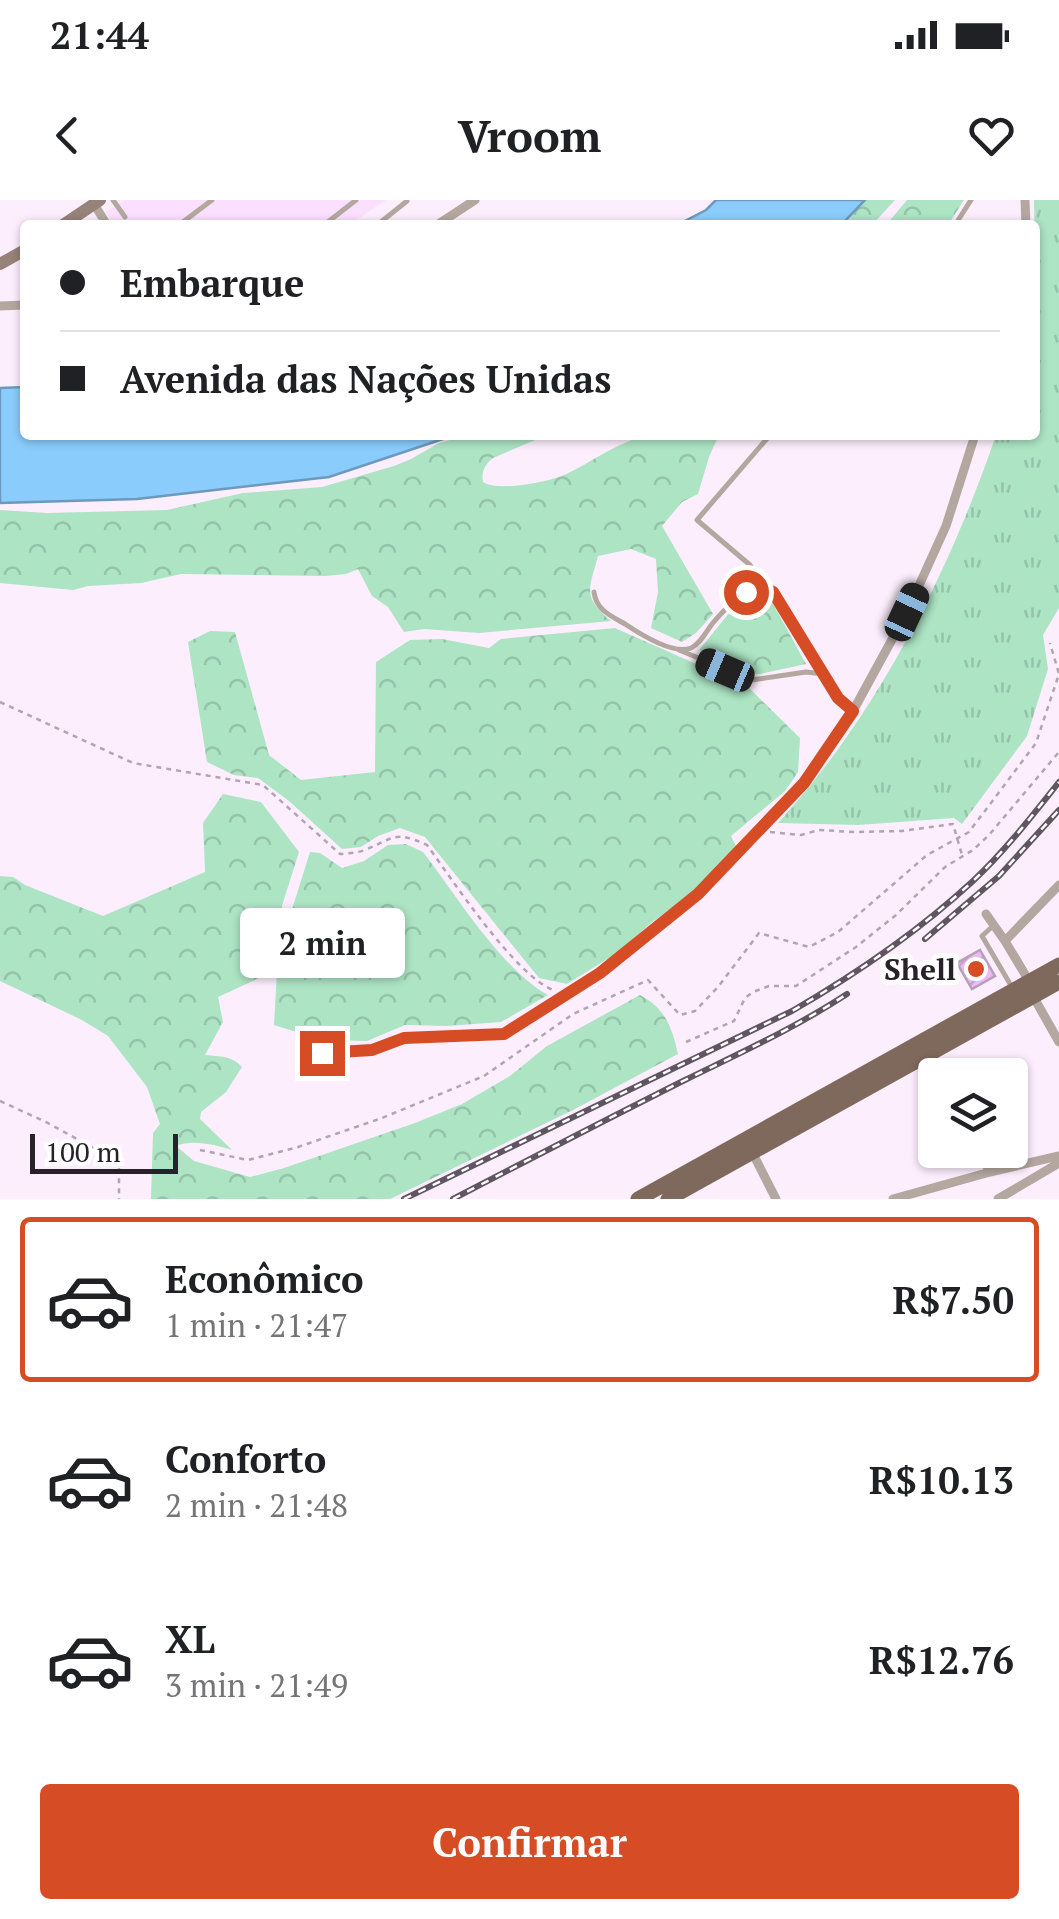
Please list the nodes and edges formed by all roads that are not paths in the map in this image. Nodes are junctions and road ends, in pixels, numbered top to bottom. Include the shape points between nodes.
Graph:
1 (113, 200) edge
2 (212, 200) edge
3 (356, 200) edge
4 (476, 200) edge
5 (97, 202) edge
6 (408, 202) edge
7 (125, 217) dead end
8 (70, 220) edge
9 (186, 220) edge
10 (330, 220) edge
11 (384, 220) edge
12 (445, 220) edge
13 (766, 440) edge
14 (973, 440) edge
15 (762, 587) junction
16 (594, 592) dead end
17 (678, 650) junction
18 (824, 674) junction
19 (853, 711) junction
20 (1059, 884) edge
21 (986, 914) dead end
22 (994, 925) junction
23 (1005, 941) junction
24 (1059, 965) edge
25 (1059, 982) edge
26 (1025, 989) junction
27 (1059, 1042) edge
28 (322, 1053) dead end
29 (924, 1056) joint
30 (747, 1147) junction
31 (1059, 1160) edge
32 (988, 1168) edge
33 (990, 1172) junction
34 (638, 1199) edge
35 (668, 1199) edge
36 (776, 1199) edge
37 (893, 1199) edge
38 (998, 1199) edge

1 - 7 lane
2 - 9 lane
3 - 10 lane
4 - 12 street
5 - 8 main road
6 - 11 lane
13 - 15 lane via 697,520 750,565
14 - 19 street via 946,526
15 - 17 lane via 732,602 698,643
15 - 18 lane via 773,592
16 - 17 lane via 604,611
17 - 18 lane via 752,680
18 - 19 lane
19 - 28 street via 804,783 759,831 698,894 600,973 504,1034 404,1038 372,1050
20 - 23 street
21 - 22 street
22 - 23 street
22 - 26 lane via 982,936
23 - 26 street
24 - 26 main road
25 - 26 main road
26 - 27 street
26 - 29 main road
26 - 30 main road
29 - 30 main road
30 - 34 main road
30 - 35 main road
30 - 36 street
31 - 33 street
31 - 38 street
32 - 33 street
33 - 37 street

